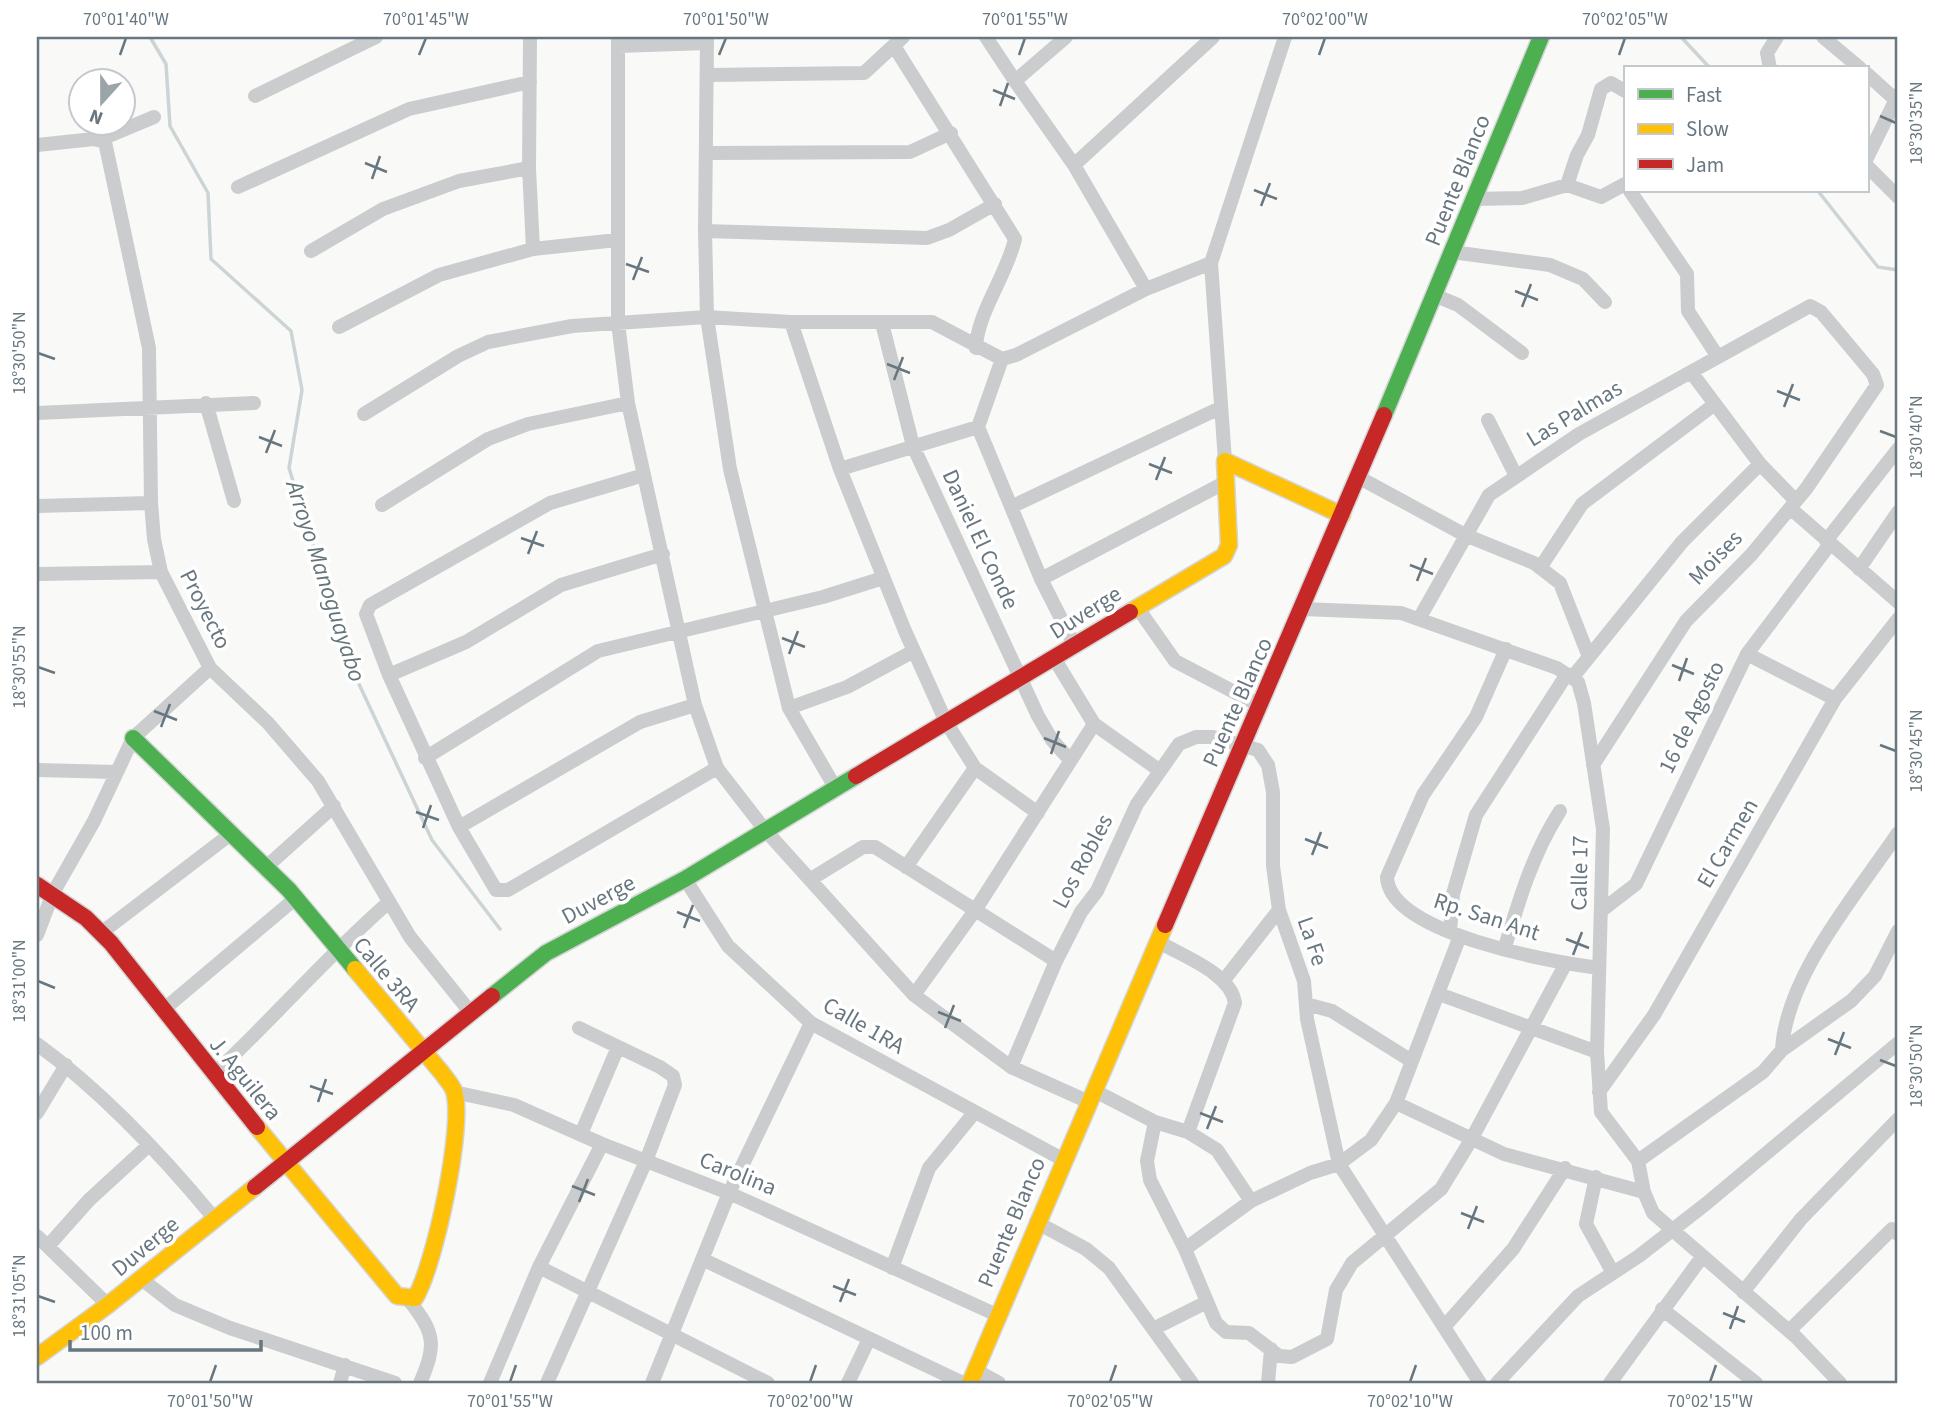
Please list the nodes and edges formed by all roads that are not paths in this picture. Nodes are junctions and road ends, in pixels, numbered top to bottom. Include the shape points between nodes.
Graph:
1 (376, 37) edge
2 (530, 37) edge
3 (986, 37) edge
4 (1066, 37) edge
5 (1213, 37) edge
6 (1285, 37) edge
7 (1541, 37) edge
8 (1777, 37) edge
9 (1823, 37) edge
10 (707, 40) edge
11 (618, 41) edge
12 (898, 41) edge
13 (1770, 66) edge
14 (1858, 66) edge
15 (709, 75) junction
16 (1868, 75) edge
17 (1015, 81) junction
18 (530, 82) junction
19 (1624, 90) edge
20 (256, 96) dead end
21 (1897, 99) edge
22 (154, 117) dead end
23 (951, 132) junction
24 (102, 141) junction
25 (37, 145) edge
26 (706, 153) junction
27 (1868, 156) edge
28 (1074, 165) junction
29 (1868, 167) edge
30 (529, 168) junction
31 (1567, 185) junction
32 (1624, 185) edge
33 (238, 187) dead end
34 (1631, 192) edge
35 (1898, 197) edge
36 (1474, 199) junction
37 (995, 204) junction
38 (705, 231) junction
39 (617, 240) junction
40 (533, 249) junction
41 (311, 251) dead end
42 (1452, 252) junction
43 (1212, 262) junction
44 (1146, 289) junction
45 (1434, 295) junction
46 (1605, 302) dead end
47 (707, 317) junction
48 (792, 322) junction
49 (882, 323) junction
50 (618, 324) junction
51 (339, 327) dead end
52 (976, 348) junction
53 (1521, 353) dead end
54 (1718, 357) junction
55 (1002, 359) junction
56 (1691, 372) junction
57 (1877, 385) joint
58 (206, 403) junction
59 (254, 403) dead end
60 (628, 403) junction
61 (1715, 404) junction
62 (148, 407) junction
63 (1220, 408) junction
64 (37, 413) edge
65 (364, 414) dead end
66 (1488, 420) dead end
67 (978, 428) junction
68 (912, 446) junction
69 (1898, 449) edge
70 (1224, 461) junction
71 (1760, 464) junction
72 (839, 469) junction
73 (644, 475) junction
74 (1516, 476) junction
75 (1358, 477) junction
76 (1226, 482) junction
77 (233, 501) dead end
78 (151, 503) junction
79 (1793, 504) junction
80 (382, 505) dead end
81 (37, 506) edge
82 (1013, 506) junction
83 (1898, 512) edge
84 (1342, 516) junction
85 (1465, 535) junction
86 (1828, 542) junction
87 (663, 554) junction
88 (1540, 568) junction
89 (1859, 569) junction
90 (161, 572) junction
91 (37, 574) edge
92 (883, 578) junction
93 (1041, 579) junction
94 (1898, 602) edge
95 (1137, 607) junction
96 (767, 609) junction
97 (1303, 609) junction
98 (1419, 619) junction
99 (1898, 619) edge
100 (681, 632) junction
101 (1075, 646) junction
102 (1506, 649) junction
103 (914, 651) junction
104 (1747, 654) junction
105 (1590, 657) junction
106 (1054, 658) junction
107 (210, 668) junction
108 (389, 675) junction
109 (1569, 676) junction
110 (1022, 678) junction
111 (1835, 699) junction
112 (695, 705) junction
113 (1259, 705) junction
114 (789, 708) junction
115 (946, 723) junction
116 (1094, 724) junction
117 (133, 738) junction
118 (1243, 745) junction
119 (425, 758) junction
120 (1070, 760) junction
121 (1593, 765) junction
122 (717, 768) junction
123 (975, 768) junction
124 (37, 770) edge
125 (1159, 770) junction
126 (117, 772) junction
127 (836, 789) junction
128 (334, 806) junction
129 (1560, 811) dead end
130 (1038, 813) junction
131 (459, 827) junction
132 (765, 830) junction
133 (232, 833) junction
134 (1898, 833) edge
135 (906, 867) junction
136 (265, 868) junction
137 (685, 879) junction
138 (811, 879) junction
139 (37, 885) edge
140 (53, 893) junction
141 (296, 898) junction
142 (389, 902) junction
143 (37, 908) edge
144 (976, 909) junction
145 (1279, 910) junction
146 (1601, 911) junction
147 (1898, 931) edge
148 (101, 933) junction
149 (1455, 934) junction
150 (37, 935) edge
151 (1159, 942) junction
152 (1505, 947) junction
153 (336, 949) junction
154 (1056, 961) junction
155 (1566, 963) junction
156 (1599, 968) junction
157 (1224, 980) junction
158 (1439, 994) junction
159 (914, 995) junction
160 (1306, 1004) junction
161 (163, 1010) junction
162 (471, 1013) junction
163 (811, 1023) junction
164 (579, 1028) dead end
165 (1531, 1028) junction
166 (1898, 1043) edge
167 (37, 1044) edge
168 (618, 1046) junction
169 (1782, 1050) junction
170 (1597, 1052) junction
171 (424, 1054) junction
172 (1410, 1060) junction
173 (66, 1065) junction
174 (1011, 1067) junction
175 (215, 1074) junction
176 (453, 1092) junction
177 (1599, 1093) junction
178 (1092, 1097) junction
179 (1396, 1103) junction
180 (37, 1113) edge
181 (974, 1113) junction
182 (1898, 1119) edge
183 (1155, 1122) junction
184 (1188, 1132) junction
185 (581, 1134) junction
186 (1471, 1140) junction
187 (149, 1144) junction
188 (602, 1144) junction
189 (1062, 1159) junction
190 (646, 1161) junction
191 (1638, 1161) junction
192 (284, 1162) junction
193 (1339, 1164) junction
194 (1566, 1168) junction
195 (1596, 1177) junction
196 (1644, 1192) junction
197 (729, 1193) junction
198 (1251, 1201) junction
199 (214, 1217) junction
200 (1036, 1222) junction
201 (1671, 1231) junction
202 (1896, 1231) edge
203 (1387, 1237) junction
204 (43, 1241) edge
205 (1185, 1250) junction
206 (1702, 1257) junction
207 (704, 1260) junction
208 (539, 1267) junction
209 (892, 1268) junction
210 (1613, 1273) junction
211 (141, 1278) junction
212 (588, 1290) junction
213 (1743, 1292) junction
214 (411, 1298) junction
215 (1207, 1302) junction
216 (108, 1305) junction
217 (1662, 1309) junction
218 (997, 1315) junction
219 (1444, 1327) junction
220 (1154, 1328) junction
221 (1789, 1331) junction
222 (673, 1334) junction
223 (869, 1339) junction
224 (1271, 1349) junction
225 (40, 1351) edge
226 (345, 1365) junction
227 (972, 1377) edge
228 (340, 1383) edge
229 (395, 1383) edge
230 (420, 1383) edge
231 (490, 1383) edge
232 (547, 1383) edge
233 (652, 1383) edge
234 (768, 1383) edge
235 (848, 1383) edge
236 (963, 1383) edge
237 (999, 1383) edge
238 (1192, 1383) edge
239 (1268, 1383) edge
240 (1480, 1383) edge
241 (1497, 1383) edge
242 (1610, 1383) edge
243 (1756, 1383) edge
244 (1840, 1383) edge

1 - 20 street
2 - 18 street
3 - 17 street
4 - 17 street
5 - 28 street
6 - 43 street
7 - 36 street, Puente Blanco
8 - 13 street via 1767,53
9 - 14 street
10 - 11 street
10 - 15 street
11 - 39 street
12 - 15 street via 864,73
12 - 23 street
15 - 26 street
16 - 21 street
17 - 28 street
18 - 30 street
18 - 33 street via 409,109
19 - 31 street via 1611,83 1601,89
21 - 27 street
22 - 24 street
23 - 26 street via 910,152
23 - 37 street
24 - 25 street
24 - 62 street, Proyecto via 149,348
26 - 38 street
28 - 44 street
29 - 35 street
30 - 40 street
30 - 41 street via 459,181 383,209
31 - 32 street via 1601,197
31 - 36 street via 1522,198
34 - 54 street via 1687,274 1688,311
36 - 42 street, Puente Blanco
37 - 38 street via 928,237
37 - 52 street via 1015,239 1006,271 976,333
38 - 47 street
39 - 40 street
39 - 50 street
40 - 51 street via 439,275
42 - 45 street, Puente Blanco
42 - 46 street via 1550,265 1583,279
43 - 44 street
43 - 63 street
44 - 55 street
45 - 53 street via 1458,305
45 - 75 street, Puente Blanco
47 - 48 street
47 - 50 street
47 - 96 street via 730,469
48 - 49 street
48 - 72 street
49 - 52 street via 932,322
49 - 68 street, Daniel El Conde
50 - 60 street
50 - 65 street via 572,326 488,342
52 - 55 street
54 - 56 street, Las Palmas
54 - 57 street, Las Palmas via 1810,306 1821,312 1873,374
55 - 67 street
56 - 61 street
56 - 74 street, Las Palmas via 1579,434
57 - 79 street, Moises
58 - 59 street
58 - 62 street
58 - 77 street
60 - 73 street
60 - 80 street via 528,424 488,439
61 - 71 street
61 - 88 street via 1582,504
62 - 64 street
62 - 78 street, Proyecto
63 - 70 street
63 - 82 street
66 - 74 street
67 - 68 street
67 - 82 street
68 - 72 street
68 - 110 street, Daniel El Conde
69 - 86 street, 16 de Agosto
70 - 76 street
70 - 84 street
71 - 79 street
71 - 105 street via 1682,542
72 - 92 street
73 - 87 street
73 - 108 street via 550,503 370,605 366,614
74 - 85 street, Las Palmas via 1489,495
75 - 84 street, Puente Blanco
75 - 85 street
76 - 93 street
76 - 95 street, Duverge via 1228,550 1224,556
78 - 81 street
78 - 90 street, Proyecto
79 - 86 street
79 - 121 street, Moises via 1686,621
82 - 93 street
83 - 89 street
84 - 97 street, Puente Blanco
85 - 88 street
85 - 98 street, Las Palmas
86 - 89 street
86 - 104 street, 16 de Agosto
87 - 100 street
87 - 108 street via 561,585 466,642
88 - 105 street via 1560,583
89 - 94 street
90 - 91 street
90 - 107 street, Proyecto
92 - 96 street
92 - 103 street
93 - 101 street
95 - 101 street, Duverge
95 - 113 street via 1175,661
96 - 100 street
96 - 114 street
97 - 98 street via 1401,613
97 - 113 street, Puente Blanco
98 - 102 street
99 - 111 street, El Carmen
100 - 112 street
100 - 119 street via 598,651
101 - 106 street, Duverge
102 - 109 street
102 - 149 street, Rp. San Ant via 1476,717 1423,795 1387,877 1391,893 1418,918
103 - 114 street via 847,687
103 - 115 street
104 - 111 street
104 - 146 street, 16 de Agosto via 1636,884
105 - 109 street
106 - 110 street, Duverge
106 - 116 street
107 - 117 street
107 - 128 street, Proyecto via 289,746
108 - 119 street
109 - 121 street, Calle 17 via 1578,682 1584,703
109 - 149 street via 1476,815 1453,894
110 - 115 street, Duverge
110 - 120 street, Daniel El Conde via 1052,740
111 - 177 street, El Carmen via 1654,1015
112 - 122 street
112 - 131 street via 640,722
113 - 118 street, Puente Blanco
114 - 127 street
115 - 123 street
115 - 127 street, Duverge
116 - 120 street
116 - 125 street
117 - 126 street
117 - 133 street, Calle 3RA
118 - 125 street, Los Robles via 1196,737 1179,744
118 - 145 street, La Fe via 1258,751 1268,765
118 - 151 street, Puente Blanco
119 - 131 street
120 - 130 street
121 - 146 street, Calle 17 via 1603,829
122 - 131 street via 502,891 496,890
122 - 132 street
123 - 130 street
123 - 135 street
124 - 126 street
125 - 154 street, Los Robles
126 - 140 street
127 - 132 street, Duverge
128 - 136 street
128 - 142 street, Proyecto
129 - 152 street via 1532,865
130 - 144 street
132 - 137 street, Duverge
132 - 138 street
133 - 136 street, Calle 3RA
133 - 148 street
134 - 169 street via 1812,959 1783,1027
135 - 138 street via 869,845
135 - 144 street
136 - 141 street, Calle 3RA
137 - 162 street, Duverge via 546,953
137 - 163 street, Calle 1RA via 728,946
138 - 159 street
139 - 140 street, J. Aguilera
140 - 143 street
140 - 148 street, J. Aguilera
140 - 150 street
141 - 153 street, Calle 3RA
141 - 161 street
142 - 153 street
142 - 162 street, Proyecto via 410,937
144 - 154 street
144 - 159 street
145 - 157 street
145 - 160 street, La Fe via 1304,981
146 - 156 street, Calle 17
147 - 169 street via 1875,976 1852,1001
148 - 161 street, J. Aguilera
149 - 152 street, Rp. San Ant
149 - 158 street
151 - 157 street
151 - 178 street, Puente Blanco
152 - 155 street, Rp. San Ant
153 - 171 street, Calle 3RA
153 - 175 street
154 - 174 street, Los Robles
155 - 156 street, Rp. San Ant
155 - 165 street
156 - 170 street, Calle 17
157 - 184 street via 1234,1003
158 - 165 street
158 - 172 street
159 - 174 street
160 - 172 street via 1332,1011
160 - 193 street, La Fe
161 - 175 street, J. Aguilera
162 - 171 street, Duverge
163 - 181 street, Calle 1RA
163 - 197 street
164 - 168 street
165 - 170 street
165 - 186 street
166 - 201 street
167 - 173 street
168 - 185 street
168 - 190 street via 673,1076 675,1085
169 - 191 street via 1763,1072
170 - 177 street, Calle 17
171 - 176 street, Calle 3RA
171 - 192 street, Duverge
172 - 179 street
173 - 180 street
173 - 187 street
174 - 178 street
175 - 192 street, J. Aguilera
176 - 185 street, Carolina via 514,1105
176 - 214 street via 456,1136 448,1179 420,1290
177 - 191 street, Calle 17 via 1601,1112
178 - 183 street
178 - 189 street, Puente Blanco
179 - 186 street
179 - 193 street via 1371,1140
181 - 189 street, Calle 1RA
181 - 209 street via 929,1168
182 - 213 street via 1801,1219
183 - 184 street
183 - 205 street via 1147,1161 1150,1180
184 - 198 street via 1217,1150
185 - 188 street, Carolina
186 - 194 street via 1504,1154
186 - 203 street via 1441,1189
187 - 199 street
187 - 204 street
188 - 190 street, Carolina
188 - 208 street
189 - 200 street, Puente Blanco
190 - 197 street, Carolina
190 - 212 street
191 - 196 street, Calle 17
192 - 199 street, Duverge
192 - 214 street, J. Aguilera via 397,1296
193 - 198 street
193 - 203 street
194 - 195 street
194 - 219 street via 1513,1249
195 - 196 street
195 - 210 street via 1586,1224
196 - 201 street, Calle 17 via 1653,1213
197 - 207 street
197 - 209 street, Carolina
198 - 205 street
199 - 211 street, Duverge
200 - 218 street, Puente Blanco
200 - 220 street via 1110,1268
201 - 206 street, Calle 17
201 - 210 street
202 - 221 street
203 - 219 street
203 - 224 street via 1352,1263 1336,1290 1327,1339 1292,1357 1279,1356
204 - 216 street
205 - 215 street
206 - 213 street, Calle 17
206 - 217 street
207 - 222 street
207 - 223 street
208 - 212 street
208 - 231 street
209 - 218 street, Carolina
210 - 241 street via 1578,1296
211 - 216 street, Duverge
211 - 226 street via 175,1305
212 - 222 street
212 - 232 street
213 - 221 street, Calle 17
214 - 230 street via 433,1336
215 - 220 street
215 - 224 street via 1216,1323 1226,1332 1249,1332
216 - 225 street, Duverge
217 - 242 street
217 - 243 street
218 - 227 street, Puente Blanco
219 - 240 street
220 - 238 street
221 - 244 street, Calle 17
222 - 233 street
222 - 234 street
223 - 235 street
223 - 236 street
224 - 239 street
226 - 228 street
226 - 229 street
227 - 237 street

